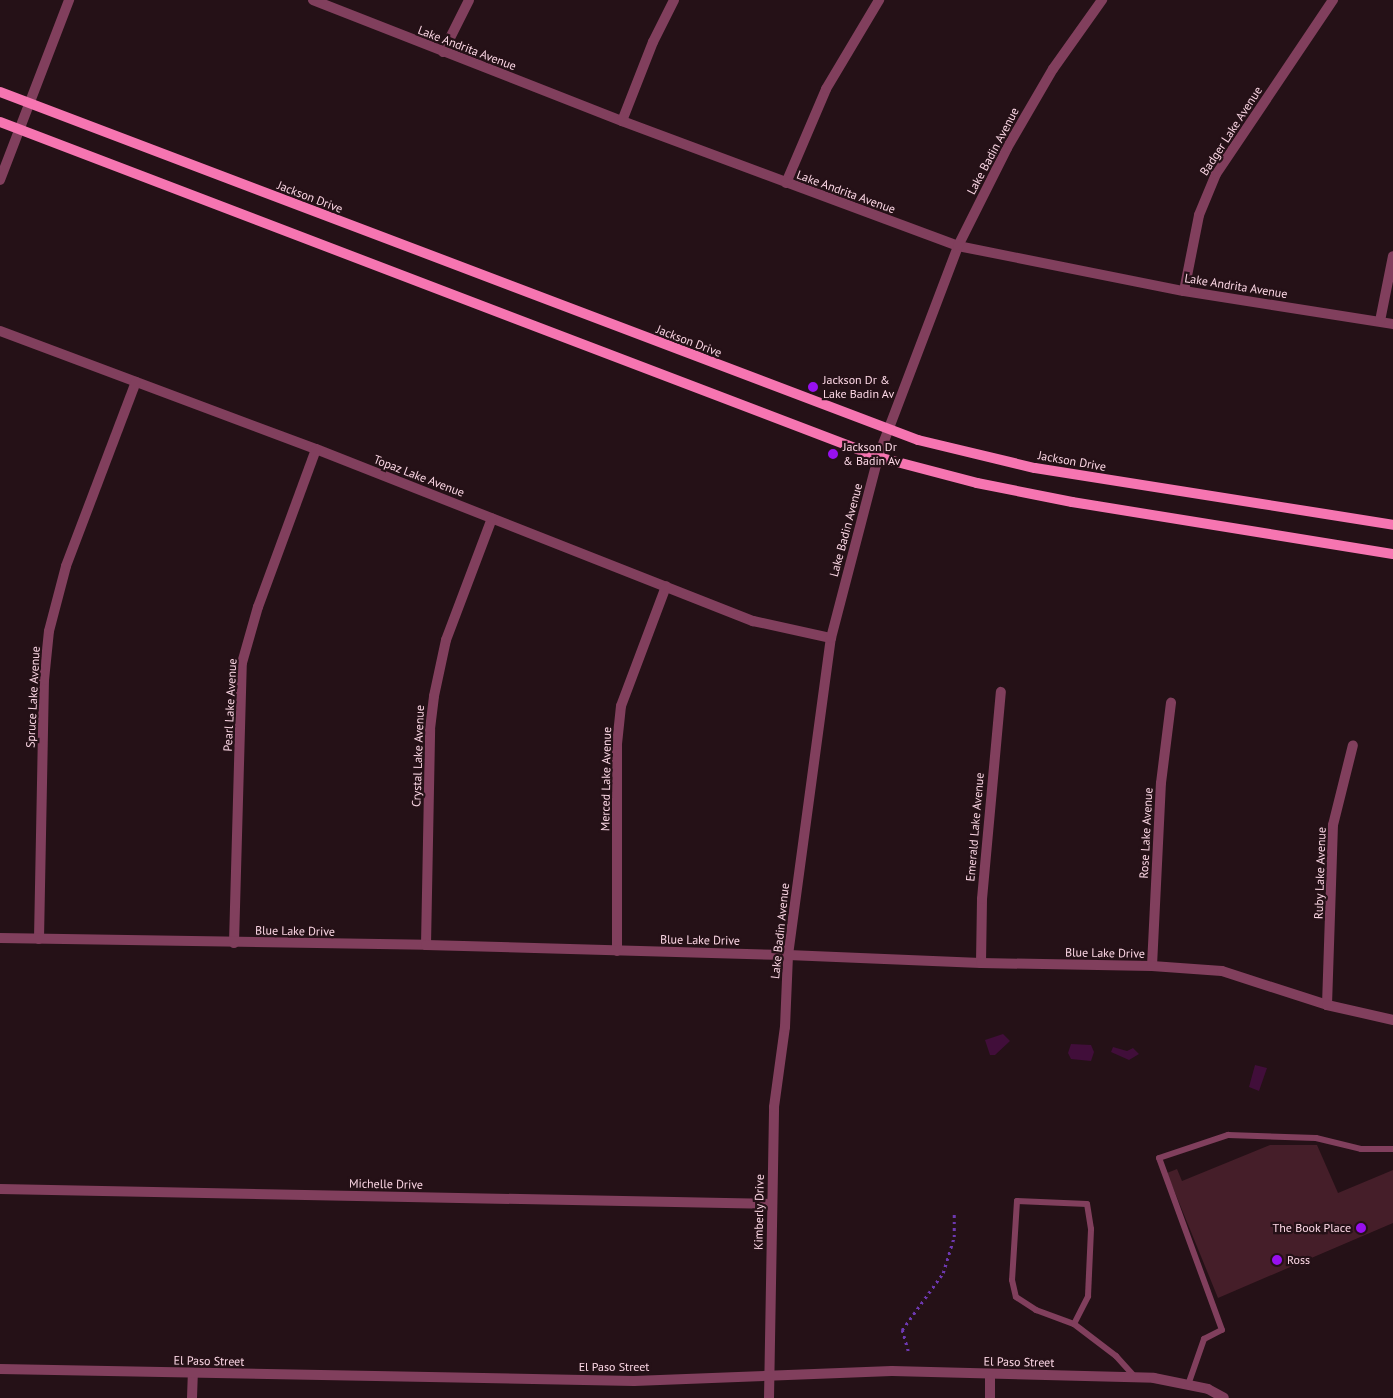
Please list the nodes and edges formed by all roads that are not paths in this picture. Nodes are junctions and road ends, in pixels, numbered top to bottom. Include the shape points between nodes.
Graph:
1 (69, 0) edge
2 (313, 0) edge
3 (470, 0) edge
4 (674, 0) edge
5 (879, 0) edge
6 (1102, 0) edge
7 (1333, 0) edge
8 (443, 52) junction
9 (0, 92) edge
10 (29, 103) junction
11 (622, 121) junction
12 (0, 122) edge
13 (19, 129) junction
14 (0, 180) edge
15 (786, 183) junction
16 (958, 246) junction
17 (1393, 256) edge
18 (1184, 291) junction
19 (1380, 322) junction
20 (1393, 324) edge
21 (0, 331) edge
22 (136, 382) junction
23 (888, 430) junction
24 (316, 449) junction
25 (878, 457) junction
26 (492, 518) junction
27 (1393, 525) edge
28 (1393, 554) edge
29 (666, 586) junction
30 (831, 638) junction
31 (1001, 692) dead end
32 (1171, 703) dead end
33 (1353, 744) dead end
34 (0, 938) edge
35 (39, 939) junction
36 (234, 943) junction
37 (426, 945) junction
38 (617, 951) junction
39 (788, 955) junction
40 (981, 964) junction
41 (1152, 966) junction
42 (1327, 1005) junction
43 (1393, 1020) edge
44 (785, 1027) joint
45 (1393, 1149) edge
46 (0, 1189) edge
47 (772, 1204) junction
48 (1074, 1324) junction
49 (0, 1369) edge
50 (193, 1373) junction
51 (769, 1374) junction
52 (990, 1374) junction
53 (1135, 1377) junction
54 (1188, 1385) junction
55 (192, 1398) edge
56 (769, 1398) edge
57 (990, 1398) edge
58 (1224, 1398) edge

1 - 10 street
2 - 8 street, Lake Andrita Avenue
3 - 8 street
4 - 11 street via 653,42
5 - 15 street via 826,89
6 - 16 street, Lake Badin Avenue via 1053,69 1007,148
7 - 18 street, Badger Lake Avenue via 1216,174 1199,215
8 - 11 street, Lake Andrita Avenue
9 - 10 main road, Jackson Drive
10 - 13 street
10 - 23 main road, Jackson Drive
11 - 15 street, Lake Andrita Avenue
12 - 13 main road
13 - 14 street
13 - 25 main road
15 - 16 street, Lake Andrita Avenue
16 - 18 street, Lake Andrita Avenue
16 - 23 street, Lake Badin Avenue
17 - 19 street
18 - 19 street, Lake Andrita Avenue
19 - 20 street, Lake Andrita Avenue
21 - 22 street, Topaz Lake Avenue
22 - 24 street, Topaz Lake Avenue
22 - 35 street, Spruce Lake Avenue via 66,566 50,631 44,680
23 - 25 street, Lake Badin Avenue
23 - 27 main road, Jackson Drive via 1035,468
24 - 26 street, Topaz Lake Avenue
24 - 36 street, Pearl Lake Avenue via 258,607 242,663
25 - 28 main road via 977,484 1072,502
25 - 30 street, Lake Badin Avenue
26 - 29 street, Topaz Lake Avenue
26 - 37 street, Crystal Lake Avenue via 446,640 434,696 430,729
29 - 30 street, Topaz Lake Avenue via 753,621
29 - 38 street, Merced Lake Avenue via 621,706 617,744
30 - 39 street, Lake Badin Avenue
31 - 40 street, Emerald Lake Avenue via 982,899
32 - 41 street, Rose Lake Avenue via 1161,783
33 - 42 street, Ruby Lake Avenue via 1333,824
34 - 35 street, Blue Lake Drive
35 - 36 street, Blue Lake Drive
36 - 37 street, Blue Lake Drive
37 - 38 street, Blue Lake Drive
38 - 39 street, Blue Lake Drive
39 - 40 street, Blue Lake Drive
39 - 44 street, Lake Badin Avenue
40 - 41 street, Blue Lake Drive
41 - 42 street, Blue Lake Drive via 1222,971
42 - 43 street, Blue Lake Drive
44 - 47 street, Kimberly Drive via 774,1107
45 - 54 lane via 1361,1148 1316,1138 1228,1135 1159,1158 1222,1330 1204,1339
46 - 47 street, Michelle Drive
47 - 51 street, Kimberly Drive
48 - 48 lane via 1036,1310 1016,1297 1012,1280 1017,1201 1088,1204 1088,1296
48 - 53 lane via 1116,1356
49 - 50 street, El Paso Street
50 - 51 street, El Paso Street via 634,1381
50 - 55 street
51 - 52 street, El Paso Street via 892,1371
51 - 56 street, Kimberly Drive
52 - 53 street, El Paso Street
52 - 57 street
53 - 54 street, El Paso Street
54 - 58 street, El Paso Street via 1208,1389

